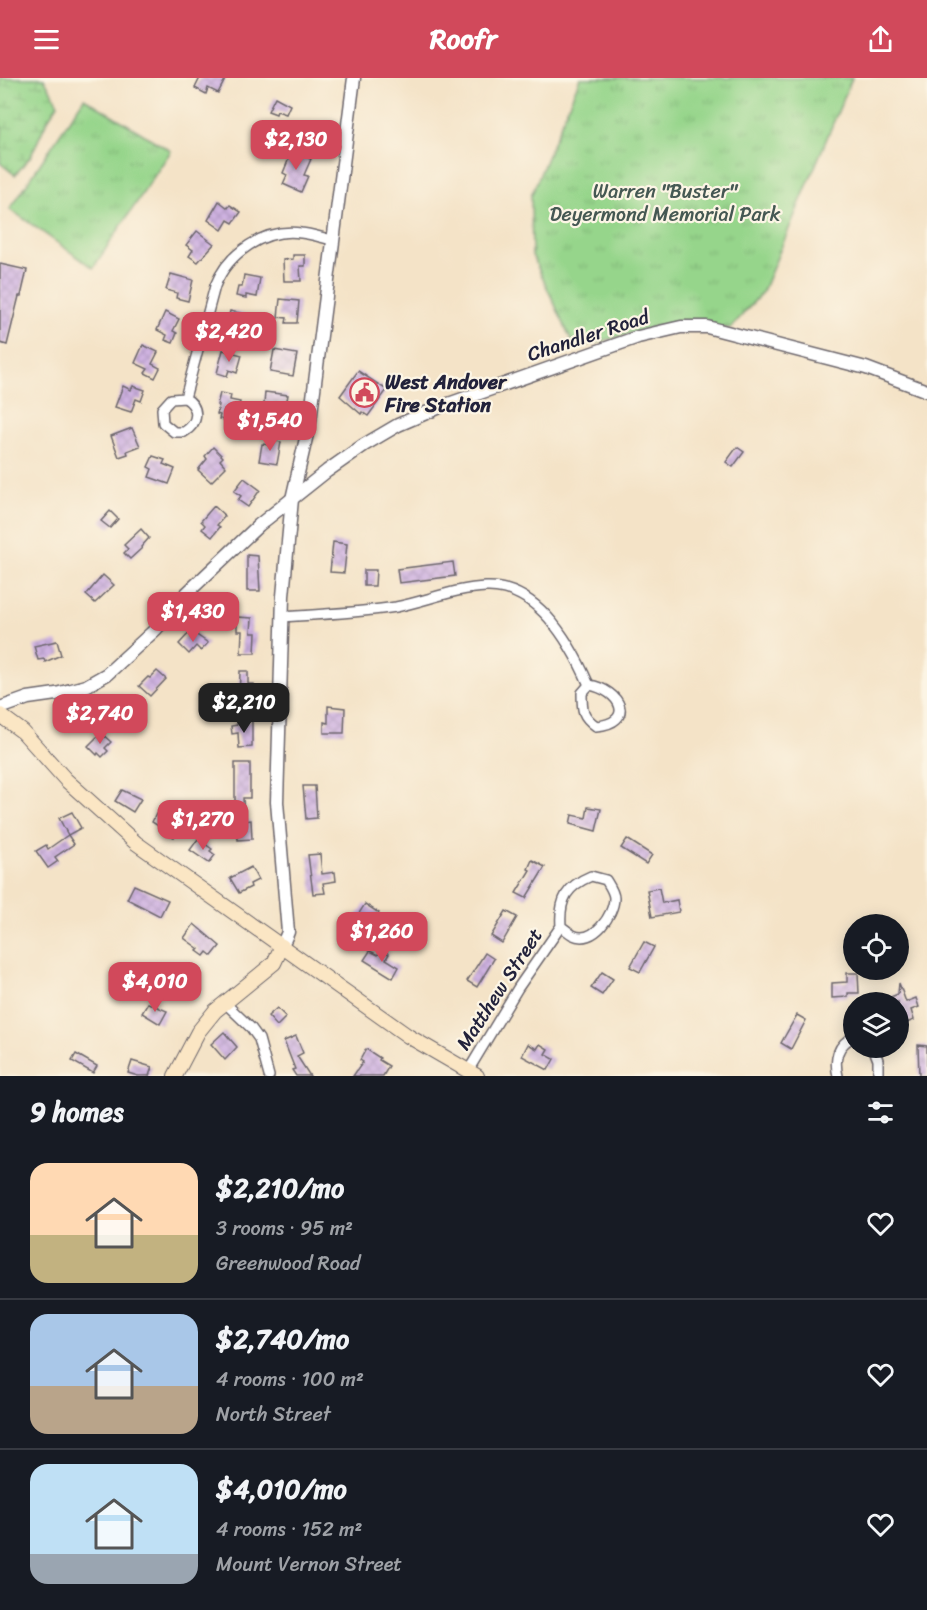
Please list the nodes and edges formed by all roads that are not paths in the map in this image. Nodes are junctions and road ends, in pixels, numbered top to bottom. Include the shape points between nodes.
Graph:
1 (354, 78) edge
2 (333, 240) junction
3 (927, 391) edge
4 (185, 398) dead end
5 (292, 500) junction
6 (283, 617) junction
7 (590, 685) junction
8 (0, 708) edge
9 (0, 715) edge
10 (561, 926) junction
11 (282, 946) junction
12 (225, 1003) junction
13 (843, 1043) edge
14 (877, 1058) edge
15 (472, 1073) edge
16 (175, 1076) edge
17 (268, 1076) edge
18 (838, 1076) edge
19 (878, 1076) edge

1 - 2 street
2 - 4 street via 300,233 275,234 249,244 231,260 215,286
2 - 5 street via 310,421
3 - 5 street, Chandler Road via 866,368 729,332 681,327 607,347 398,425 364,445
5 - 6 street
5 - 8 street, Chandler Road via 259,525 107,674 86,686
6 - 7 street via 396,607 486,587 513,592 547,616
6 - 11 street via 277,802 288,932
7 - 7 street via 608,690 618,701 620,713 616,721 596,726 585,718 582,693
9 - 11 main road via 136,843
10 - 10 street, Matthew Street via 581,937 606,921 614,896 606,880 591,876 575,882 562,902
10 - 15 street, Matthew Street via 518,988
11 - 12 main road via 274,963
11 - 15 main road via 408,1036
12 - 16 main road via 198,1032
12 - 17 street via 259,1039
13 - 18 street via 837,1053
14 - 19 street

